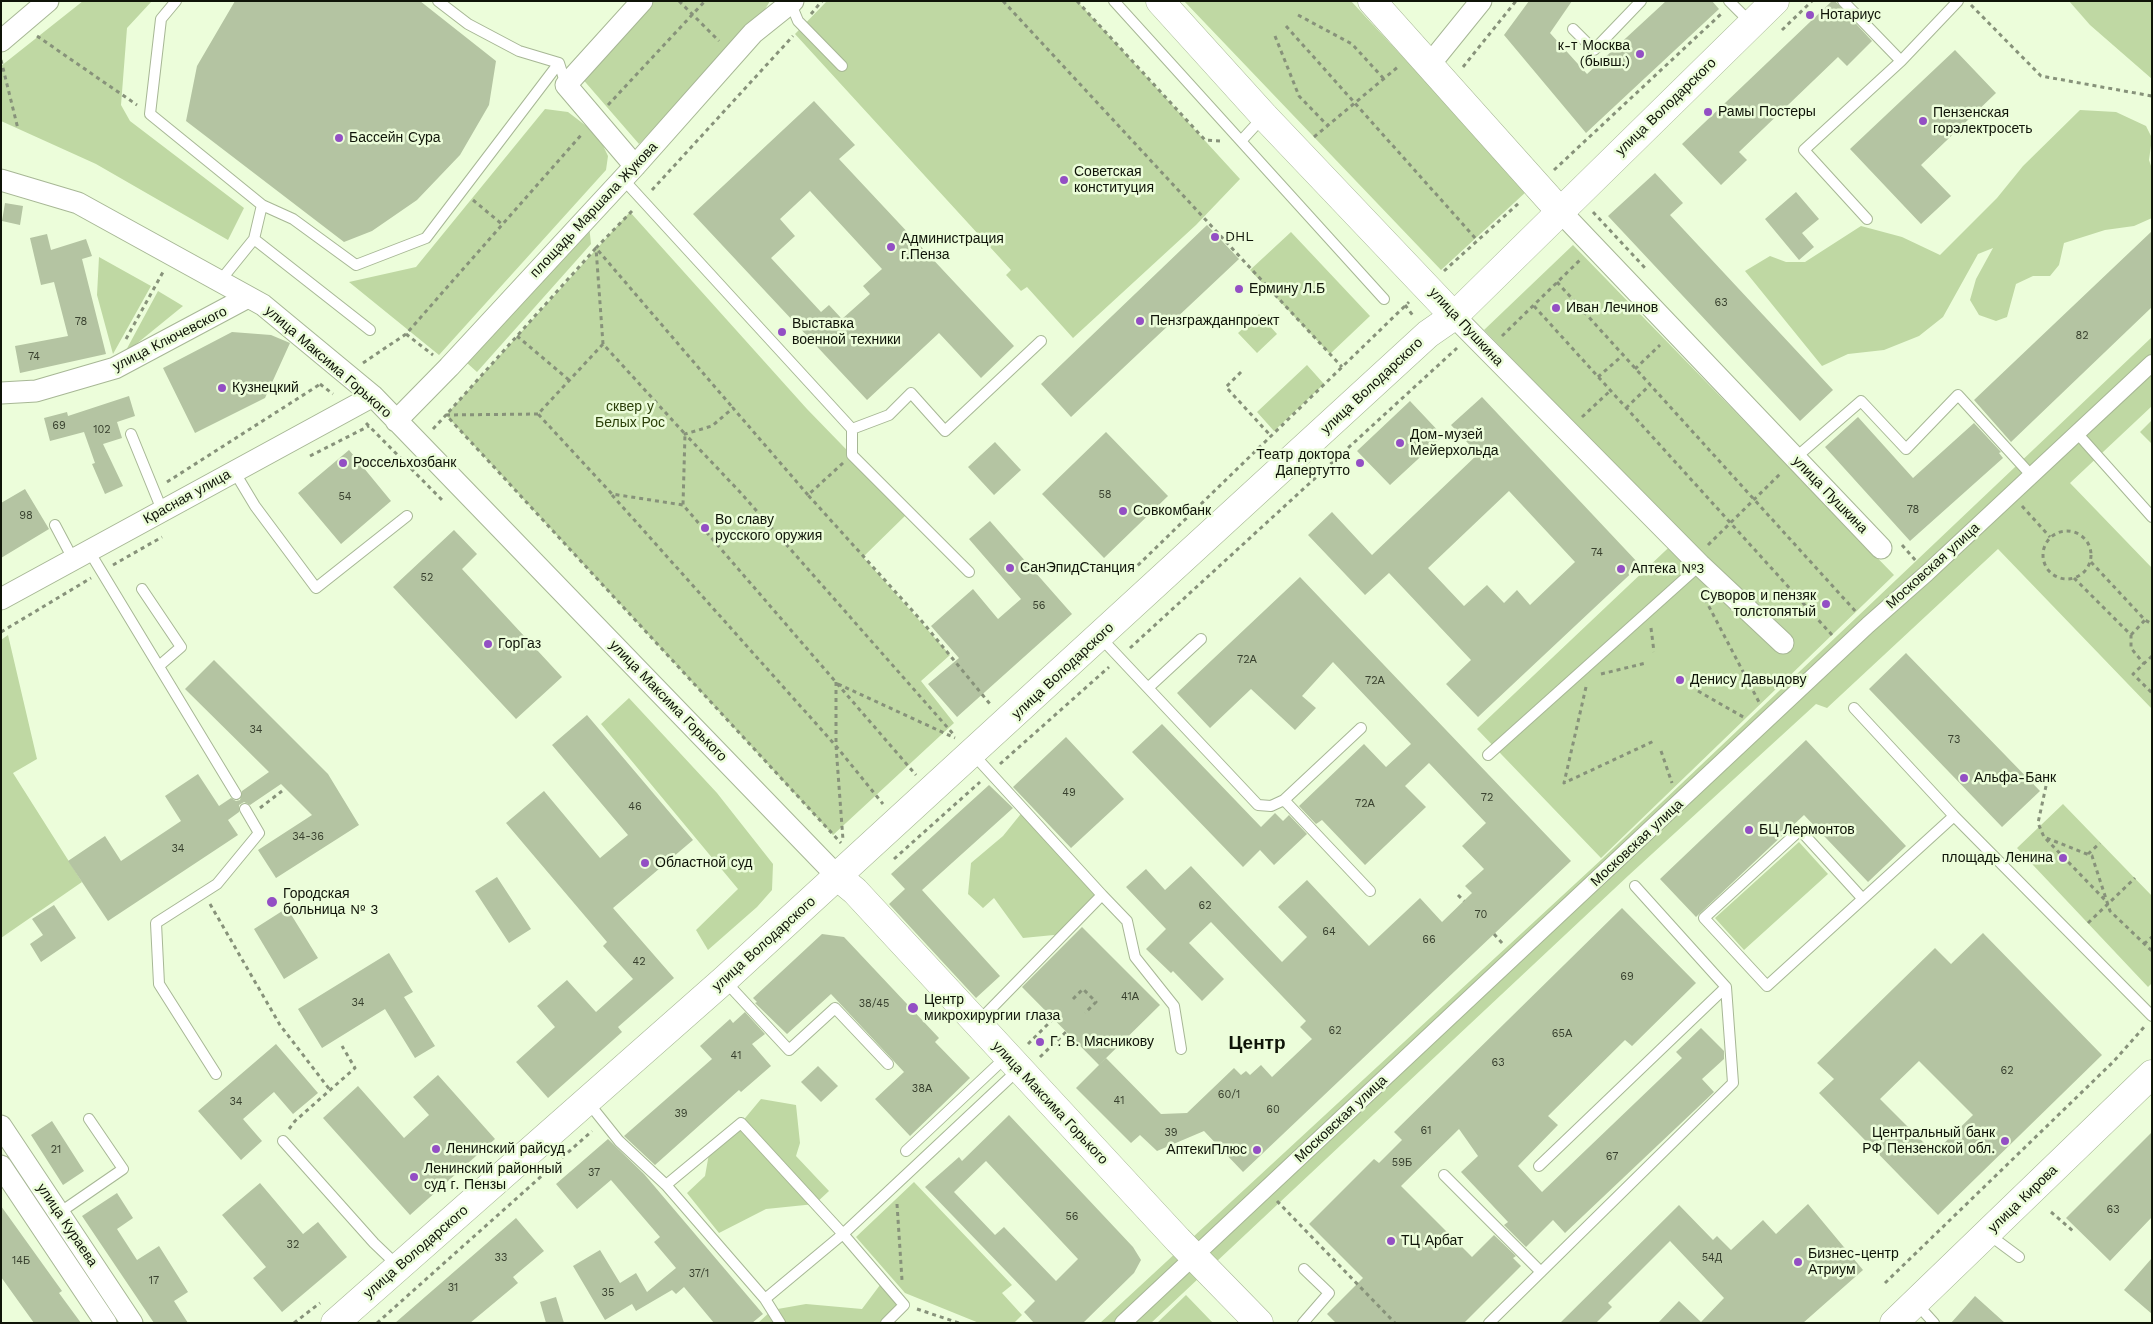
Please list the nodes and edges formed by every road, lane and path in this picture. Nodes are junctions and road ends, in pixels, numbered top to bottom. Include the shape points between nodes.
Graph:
1 (48, 1) edge
2 (176, 1) edge
3 (438, 1) edge
4 (642, 1) edge
5 (679, 1) edge
6 (705, 1) edge
7 (1003, 1) edge
8 (1076, 1) edge
9 (1114, 1) edge
10 (1160, 1) edge
11 (1372, 1) edge
12 (1481, 1) edge
13 (1516, 1) edge
14 (1641, 1) edge
15 (1775, 1) edge
16 (1843, 1) edge
17 (1958, 1) edge
18 (1967, 1) edge
19 (792, 3) edge
20 (1730, 3) edge
21 (692, 15) junction
22 (1298, 15) dead end
23 (1751, 24) junction
24 (802, 25) junction
25 (1286, 26) dead end
26 (1573, 29) dead end
27 (11, 31) edge
28 (1275, 36) dead end
29 (734, 55) junction
30 (1, 60) edge
31 (1418, 62) junction
32 (1901, 62) junction
33 (559, 63) junction
34 (842, 66) dead end
35 (1462, 67) dead end
36 (1384, 79) junction
37 (566, 85) junction
38 (2152, 96) edge
39 (1355, 103) junction
40 (150, 114) junction
41 (1264, 116) junction
42 (594, 120) junction
43 (1328, 126) junction
44 (18, 129) dead end
45 (1314, 138) dead end
46 (1205, 140) dead end
47 (1240, 141) junction
48 (629, 172) junction
49 (1, 180) edge
50 (1538, 185) junction
51 (462, 190) junction
52 (642, 200) junction
53 (262, 205) junction
54 (1594, 212) dead end
55 (1569, 219) junction
56 (1867, 219) dead end
57 (503, 226) junction
58 (254, 239) junction
59 (1477, 240) junction
60 (1595, 246) junction
61 (596, 248) junction
62 (172, 255) junction
63 (220, 282) junction
64 (1557, 282) junction
65 (1427, 286) junction
66 (248, 297) junction
67 (1384, 299) dead end
68 (1534, 306) junction
69 (1396, 314) dead end
70 (1463, 325) junction
71 (370, 330) dead end
72 (1675, 332) junction
73 (517, 336) junction
74 (1041, 341) dead end
75 (124, 342) dead end
76 (603, 344) junction
77 (1487, 351) junction
78 (1622, 355) junction
79 (2152, 363) edge
80 (1342, 367) junction
81 (1635, 369) junction
82 (1241, 372) dead end
83 (346, 375) junction
84 (1598, 377) junction
85 (569, 380) junction
86 (1650, 385) junction
87 (1610, 391) junction
88 (1, 393) edge
89 (373, 396) junction
90 (733, 408) junction
91 (1626, 408) junction
92 (538, 414) junction
93 (446, 415) junction
94 (396, 421) junction
95 (369, 426) dead end
96 (852, 429) junction
97 (1568, 432) junction
98 (2077, 433) junction
99 (131, 434) dead end
100 (685, 434) junction
101 (1270, 435) junction
102 (852, 455) junction
103 (307, 458) dead end
104 (1794, 459) junction
105 (234, 471) junction
106 (2031, 475) junction
107 (153, 490) junction
108 (612, 494) junction
109 (2010, 494) junction
110 (808, 495) junction
111 (1754, 499) junction
112 (683, 505) junction
113 (162, 510) junction
114 (407, 516) dead end
115 (2152, 517) edge
116 (1731, 523) junction
117 (56, 526) dead end
118 (169, 533) dead end
119 (2050, 537) junction
120 (1881, 548) dead end
121 (81, 555) junction
122 (1697, 562) junction
123 (2090, 562) junction
124 (102, 572) junction
125 (969, 572) dead end
126 (1129, 574) dead end
127 (2074, 578) junction
128 (142, 589) dead end
129 (1, 599) edge
130 (2145, 620) junction
131 (2152, 624) edge
132 (1868, 625) junction
133 (1, 632) edge
134 (2131, 635) junction
135 (1100, 637) junction
136 (1201, 639) dead end
137 (1783, 643) dead end
138 (1843, 648) junction
139 (2152, 656) edge
140 (1119, 658) junction
141 (1594, 660) junction
142 (1646, 663) dead end
143 (2144, 664) junction
144 (159, 666) junction
145 (1589, 678) junction
146 (836, 682) junction
147 (1148, 688) junction
148 (1698, 691) dead end
149 (2152, 693) edge
150 (999, 700) dead end
151 (1854, 708) dead end
152 (1752, 722) dead end
153 (1361, 728) dead end
154 (1654, 741) dead end
155 (836, 746) junction
156 (1662, 751) dead end
157 (968, 753) junction
158 (1488, 755) dead end
159 (924, 771) dead end
160 (918, 777) junction
161 (911, 783) dead end
162 (1673, 785) dead end
163 (2046, 786) dead end
164 (282, 791) dead end
165 (236, 794) dead end
166 (1284, 800) junction
167 (885, 807) dead end
168 (247, 813) joint
169 (1954, 816) junction
170 (2044, 836) junction
171 (850, 839) dead end
172 (2100, 842) dead end
173 (843, 846) junction
174 (2088, 854) junction
175 (889, 863) dead end
176 (838, 877) junction
177 (2135, 878) dead end
178 (1635, 886) dead end
179 (1370, 892) dead end
180 (203, 893) junction
181 (1102, 895) junction
182 (1458, 895) dead end
183 (1862, 898) junction
184 (1464, 901) dead end
185 (2108, 904) junction
186 (2088, 923) dead end
187 (2152, 937) edge
188 (2144, 944) junction
189 (2152, 951) edge
190 (724, 980) junction
191 (1726, 987) junction
192 (1073, 1000) dead end
193 (1085, 1013) dead end
194 (2152, 1018) edge
195 (1053, 1019) dead end
196 (976, 1024) junction
197 (1066, 1032) dead end
198 (342, 1046) dead end
199 (1181, 1049) dead end
200 (1023, 1057) junction
201 (888, 1064) dead end
202 (216, 1074) dead end
203 (2151, 1077) edge
204 (330, 1090) junction
205 (587, 1101) junction
206 (88, 1119) dead end
207 (1, 1126) edge
208 (282, 1141) joint
209 (906, 1151) dead end
210 (1, 1166) edge
211 (1538, 1166) dead end
212 (1444, 1174) dead end
213 (896, 1184) junction
214 (666, 1185) junction
215 (1266, 1189) junction
216 (2051, 1212) dead end
217 (59, 1213) junction
218 (2073, 1231) dead end
219 (843, 1234) junction
220 (1987, 1234) junction
221 (1195, 1255) junction
222 (2019, 1257) dead end
223 (399, 1266) junction
224 (1304, 1269) dead end
225 (1541, 1272) junction
226 (1885, 1283) dead end
227 (766, 1299) junction
228 (1916, 1303) junction
229 (904, 1305) junction
230 (106, 1323) edge
231 (132, 1323) edge
232 (335, 1323) edge
233 (780, 1323) edge
234 (886, 1323) edge
235 (959, 1323) edge
236 (1123, 1323) edge
237 (1259, 1323) edge
238 (1303, 1323) edge
239 (1395, 1323) edge
240 (1489, 1323) edge
241 (1894, 1323) edge
242 (1934, 1323) edge

1 - 27 street
2 - 40 lane via 160,19
3 - 33 lane via 468,24 519,51
4 - 37 street
5 - 21 path
6 - 21 path
7 - 80 path
8 - 46 path
9 - 47 lane
10 - 41 main road, улица Пушкина
11 - 31 main road, улица Пушкина
12 - 31 street
13 - 35 path
14 - 26 lane via 1594,50
15 - 23 main road, улица Володарского
16 - 32 lane
17 - 32 lane
18 - 38 path via 2041,76
19 - 24 lane
19 - 29 street, площадь Маршала Жукова via 753,33
20 - 23 lane
20 - 50 path
21 - 29 path
21 - 42 path
22 - 36 path via 1352,44
23 - 55 main road, улица Володарского
24 - 34 lane
24 - 52 path
25 - 39 path
27 - 40 path
28 - 43 path via 1299,96
29 - 48 street, площадь Маршала Жукова
30 - 44 path
31 - 36 path
31 - 50 main road, улица Пушкина
32 - 56 lane via 1804,150
33 - 37 lane
33 - 51 lane
36 - 39 path
37 - 42 street
39 - 43 path
39 - 59 path
40 - 53 lane
41 - 47 lane
41 - 65 main road, улица Пушкина
42 - 48 street
42 - 57 path
43 - 45 path
47 - 67 lane
48 - 52 lane
48 - 94 street, площадь Маршала Жукова
49 - 62 street, улица Максима Горького via 78,203
50 - 55 main road, улица Пушкина
50 - 59 path
51 - 53 lane via 426,238 356,266 293,220
51 - 57 path
52 - 61 path
52 - 96 lane
53 - 58 lane
54 - 55 path
55 - 60 street, улица Пушкина
55 - 70 main road, улица Володарского
57 - 83 path via 406,334
58 - 63 lane
58 - 71 lane
59 - 65 path
60 - 64 path
60 - 72 street, улица Пушкина
61 - 73 path
61 - 76 path
61 - 90 path
62 - 63 street, улица Максима Горького
62 - 75 path
63 - 66 street, улица Максима Горького
64 - 68 path
64 - 78 path
65 - 70 main road, улица Пушкина
66 - 83 street, улица Максима Горького via 263,305
66 - 88 street, улица Ключевского via 116,368 36,392
68 - 77 path
68 - 84 path
69 - 80 path
70 - 77 street, улица Пушкина
70 - 135 main road, улица Володарского via 1428,334
70 - 140 path
72 - 81 path
72 - 104 street, улица Пушкина
73 - 85 path
73 - 93 path
74 - 96 lane via 945,431 911,393 889,415
76 - 85 path
76 - 100 path
77 - 97 street, улица Пушкина
78 - 81 path
78 - 84 path
79 - 98 street, Московская улица
80 - 101 path
81 - 86 path
82 - 101 path via 1226,387
83 - 89 street, улица Максима Горького
83 - 107 path via 320,384
84 - 87 path
85 - 92 path
86 - 91 path
86 - 111 path
87 - 91 path
87 - 97 path
89 - 94 street, улица Максима Горького
89 - 105 street, Красная улица
90 - 100 path via 712,426
90 - 110 path
91 - 116 path
92 - 93 path
92 - 108 path
93 - 173 path
94 - 176 street, улица Максима Горького
95 - 103 path
96 - 102 lane
97 - 122 street, улица Пушкина
98 - 106 street, Московская улица
98 - 115 lane
99 - 107 lane
100 - 112 path
100 - 157 path via 739,490
101 - 126 path
102 - 110 path
102 - 125 lane
104 - 106 lane via 1862,401 1906,449 1958,395
104 - 111 path
104 - 120 street, улица Пушкина
105 - 113 street, Красная улица
105 - 114 lane via 255,506 316,588
106 - 109 street, Московская улица
107 - 113 lane
108 - 112 path
108 - 155 path
109 - 119 path
109 - 132 street, Московская улица
110 - 150 path via 920,619 992,707
111 - 116 path
111 - 132 path
112 - 146 path
113 - 121 street, Красная улица
116 - 122 path
116 - 138 path
117 - 121 lane
118 - 124 path
119 - 123 path via 2066,530 2082,535 2091,549
119 - 127 path via 2043,550 2045,565 2055,576
121 - 124 lane
121 - 129 street, Красная улица
122 - 137 street, улица Пушкина
122 - 141 lane
123 - 127 path via 2084,572
123 - 130 path
124 - 133 path
124 - 144 lane
127 - 134 path
128 - 144 lane via 181,647
130 - 131 path
130 - 134 path
132 - 138 street, Московская улица
134 - 143 path via 2132,648
135 - 140 lane
135 - 157 main road, улица Володарского
136 - 147 lane
138 - 215 street, Московская улица
139 - 143 path
140 - 147 lane
140 - 157 path
141 - 145 path
141 - 158 lane
142 - 145 path
143 - 149 path via 2133,674
144 - 165 lane
145 - 154 path via 1564,783
146 - 155 path
146 - 157 path
146 - 160 path
147 - 166 lane via 1258,805 1271,806
148 - 152 path
151 - 169 lane
153 - 166 lane
155 - 167 path
155 - 173 path
156 - 162 path
157 - 175 path
157 - 176 main road, улица Володарского
157 - 181 lane
159 - 160 path
160 - 161 path
163 - 170 path via 2038,823
164 - 168 path
166 - 179 lane
168 - 180 lane via 259,833 217,884
169 - 183 lane
169 - 194 lane
170 - 174 path
170 - 185 path
171 - 173 path
172 - 174 path
174 - 185 path via 2092,856
176 - 190 main road, улица Володарского
176 - 196 main road, улица Максима Горького
177 - 185 path
178 - 191 lane
180 - 202 lane via 156,923 159,984
180 - 204 path via 280,1025
181 - 196 lane
181 - 199 lane via 1127,921 1134,957 1174,1006
182 - 184 path
183 - 183 lane via 1767,986 1704,918 1800,830
185 - 186 path
185 - 188 path via 2110,911
187 - 188 path
188 - 189 path
190 - 201 lane via 789,1050 835,1008
190 - 205 main road, улица Володарского
191 - 211 lane
191 - 225 lane via 1733,1083
192 - 193 path via 1083,989 1096,1002
194 - 226 path via 2113,1062
195 - 200 path
196 - 200 main road, улица Максима Горького
197 - 200 path
198 - 204 path via 354,1068
200 - 209 lane
200 - 213 lane
200 - 221 main road, улица Максима Горького
203 - 220 main road, улица Кирова
204 - 208 path via 295,1121
205 - 214 lane via 619,1141
205 - 223 main road, улица Володарского
206 - 217 lane via 124,1169
207 - 217 street, улица Кураева
208 - 223 lane via 374,1243
210 - 230 street, улица Кураева
212 - 225 lane
213 - 219 lane
213 - 229 path
214 - 219 lane via 741,1123
214 - 227 lane
215 - 221 street, Московская улица
215 - 239 path
216 - 218 path
217 - 231 street, улица Кураева
219 - 227 lane
219 - 229 lane
220 - 222 lane
220 - 228 main road, улица Кирова
221 - 236 street, Московская улица
221 - 237 main road, улица Максима Горького
223 - 232 main road, улица Володарского
224 - 238 lane via 1329,1293
225 - 240 lane
227 - 233 lane
228 - 241 main road, улица Кирова
228 - 242 lane
229 - 234 lane
229 - 235 path

